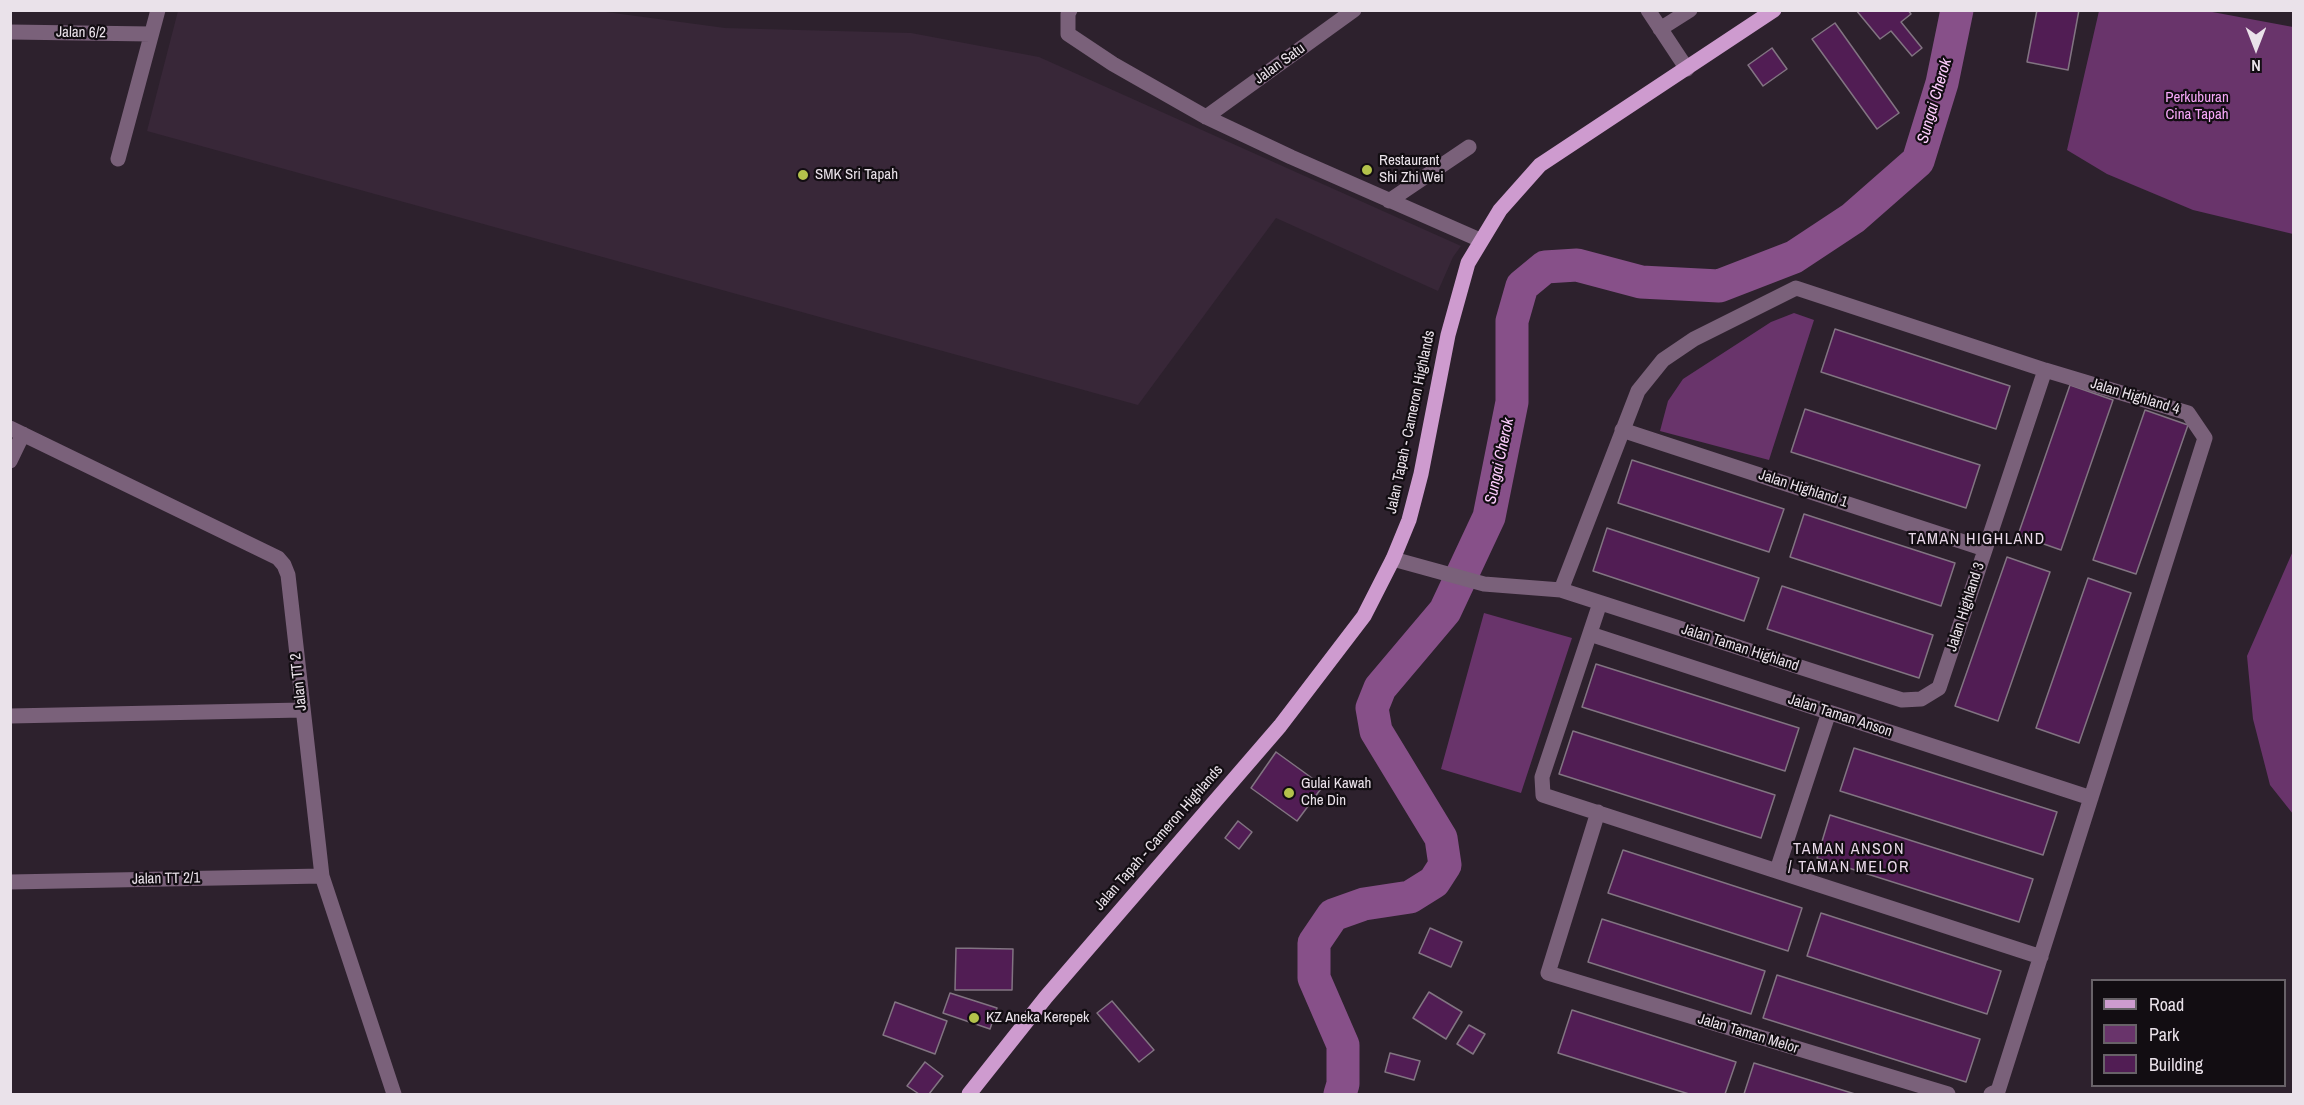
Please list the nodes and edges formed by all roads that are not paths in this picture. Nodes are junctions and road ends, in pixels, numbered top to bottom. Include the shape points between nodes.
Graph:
1 (158, 10) edge
2 (1354, 10) edge
3 (1648, 10) edge
4 (1690, 10) edge
5 (1774, 10) edge
6 (1069, 12) edge
7 (1660, 29) junction
8 (10, 32) edge
9 (152, 34) junction
10 (1688, 69) junction
11 (1206, 117) junction
12 (1469, 147) dead end
13 (118, 159) dead end
14 (1389, 201) junction
15 (1480, 240) junction
16 (2045, 370) junction
17 (1622, 430) junction
18 (17, 431) edge
19 (10, 461) edge
20 (1985, 549) junction
21 (1393, 559) junction
22 (1561, 590) junction
23 (1600, 603) junction
24 (1590, 634) junction
25 (1921, 699) joint
26 (302, 710) junction
27 (1829, 712) junction
28 (10, 716) edge
29 (2091, 798) junction
30 (1598, 812) junction
31 (1777, 870) junction
32 (322, 876) junction
33 (10, 882) edge
34 (2041, 957) junction
35 (1995, 1093) edge
36 (394, 1095) edge
37 (969, 1095) edge
38 (1948, 1095) edge

1 - 9 street
2 - 11 street, Jalan Satu
3 - 7 street
4 - 7 street
5 - 10 main road, Jalan Tapah - Cameron Highlands
6 - 11 street via 1068,34
7 - 10 street
8 - 9 street, Jalan 6/2
9 - 13 street
10 - 15 main road, Jalan Tapah - Cameron Highlands via 1540,165 1500,210
11 - 14 street
12 - 14 street
14 - 15 street
15 - 21 main road, Jalan Tapah - Cameron Highlands via 1468,263 1448,335 1421,474
16 - 17 street, Jalan Highland 4 via 1796,288 1694,339 1662,360 1638,392
16 - 20 street, Jalan Highland 3
16 - 29 street, Jalan Highland 4 via 2188,413 2205,438
17 - 20 street, Jalan Highland 1
17 - 22 street
18 - 19 street
18 - 26 street, Jalan TT 2 via 278,558 288,575
20 - 25 street, Jalan Highland 3 via 1939,688
21 - 22 street, Jalan Taman Highland via 1484,584
21 - 37 main road, Jalan Tapah - Cameron Highlands via 1364,616 1280,726 1053,989
22 - 23 street, Jalan Taman Highland
23 - 24 street
23 - 25 street, Jalan Taman Highland via 1902,700
24 - 27 street, Jalan Taman Anson
24 - 30 street via 1542,777 1543,795
26 - 28 street
26 - 32 street, Jalan TT 2
27 - 29 street, Jalan Taman Anson
27 - 31 street
29 - 34 street
30 - 31 street
30 - 38 street, Jalan Taman Melor via 1548,973
31 - 34 street
32 - 33 street, Jalan TT 2/1
32 - 36 street, Jalan TT 2
34 - 35 street

